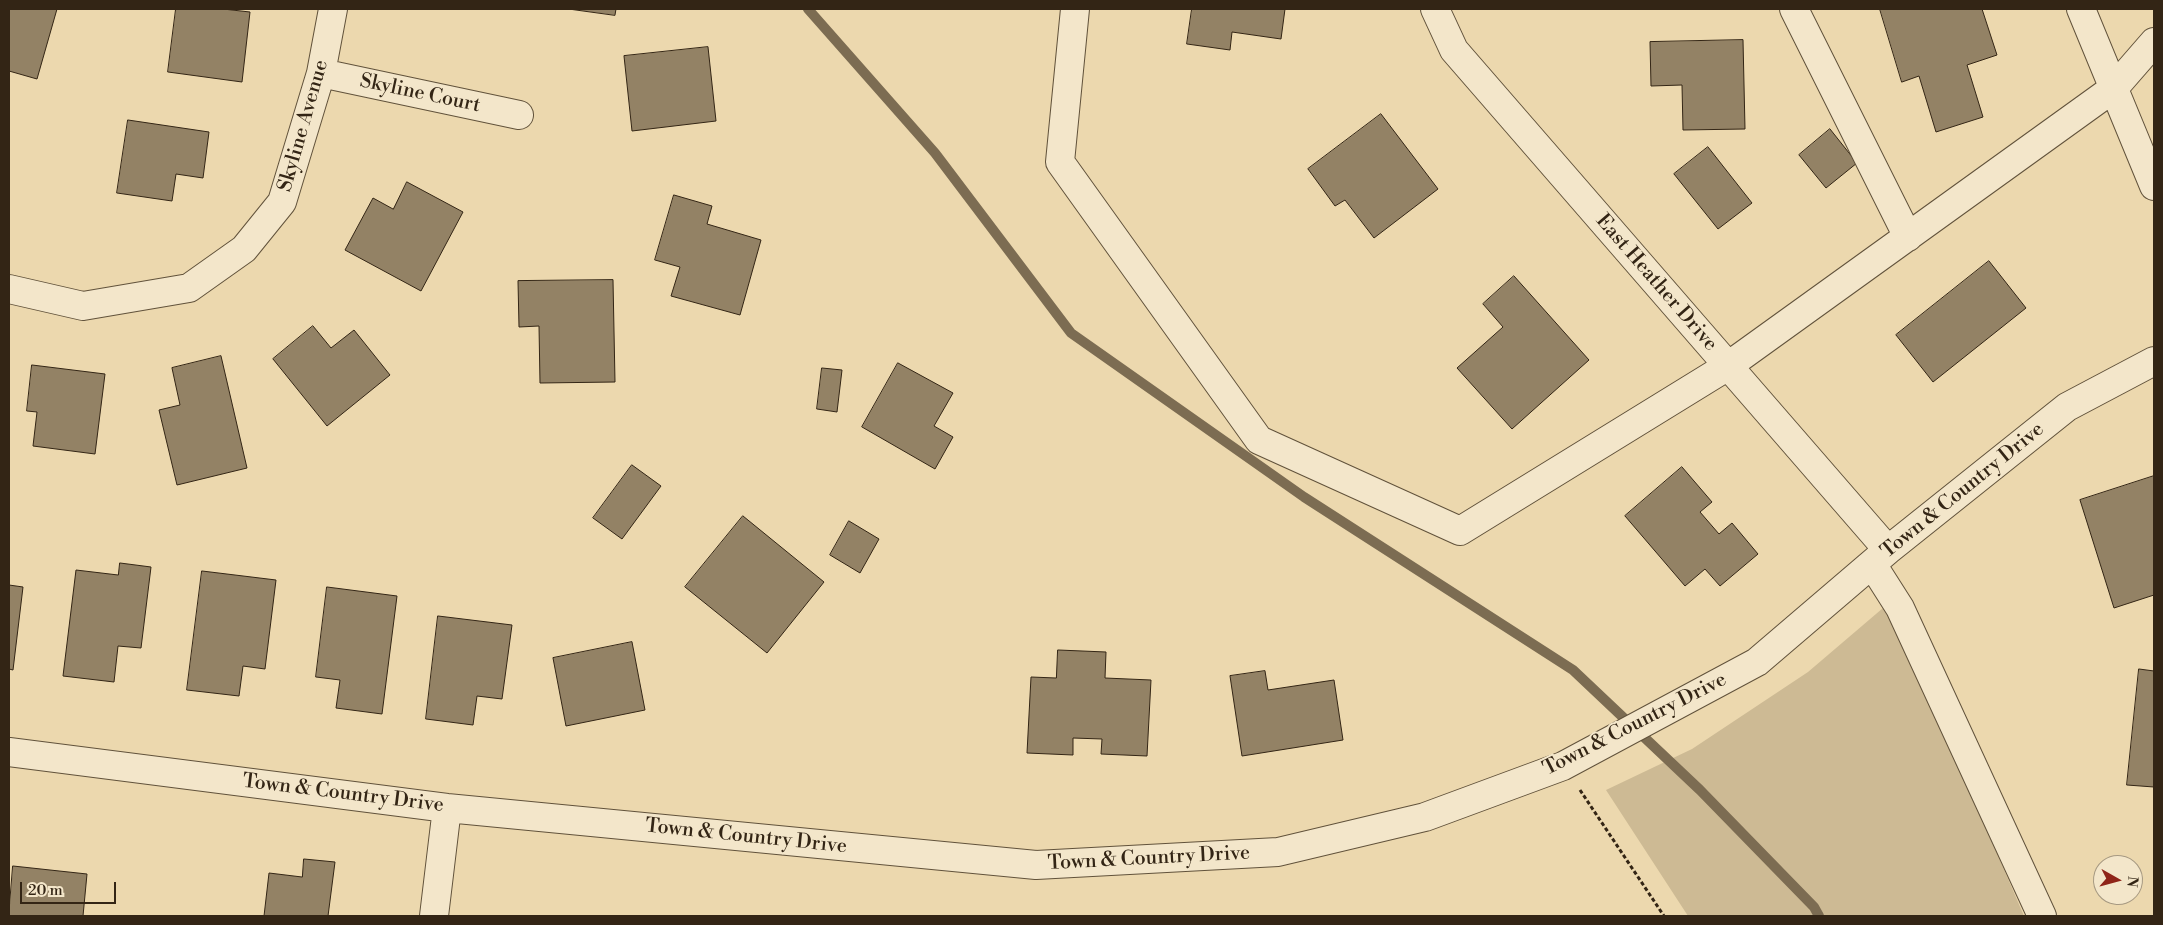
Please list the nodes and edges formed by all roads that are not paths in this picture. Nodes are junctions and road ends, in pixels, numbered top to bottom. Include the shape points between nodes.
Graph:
1 (333, 9) edge
2 (1075, 9) edge
3 (1435, 9) edge
4 (1794, 9) edge
5 (2081, 9) edge
6 (2154, 42) edge
7 (321, 74) junction
8 (2114, 88) junction
9 (519, 115) dead end
10 (2154, 186) edge
11 (1908, 238) junction
12 (9, 289) edge
13 (2154, 361) edge
14 (1728, 366) junction
15 (1880, 557) junction
16 (9, 752) edge
17 (447, 808) junction
18 (434, 916) edge
19 (2042, 916) edge

1 - 7 street, Skyline Avenue
2 - 14 street via 1060,162 1259,440 1460,531
3 - 14 street, East Heather Drive via 1454,50
4 - 11 street
5 - 8 street
6 - 8 street
7 - 9 street, Skyline Court
7 - 12 street, Skyline Avenue via 282,202 244,249 189,288 83,306
8 - 10 street
8 - 11 street
11 - 14 street
13 - 15 street, Town & Country Drive via 2067,407
14 - 15 street, East Heather Drive
15 - 17 street, Town & Country Drive via 1757,662 1563,766 1425,817 1278,852 1036,865
15 - 19 street, East Heather Drive via 1900,608
16 - 17 street, Town & Country Drive
17 - 18 street

